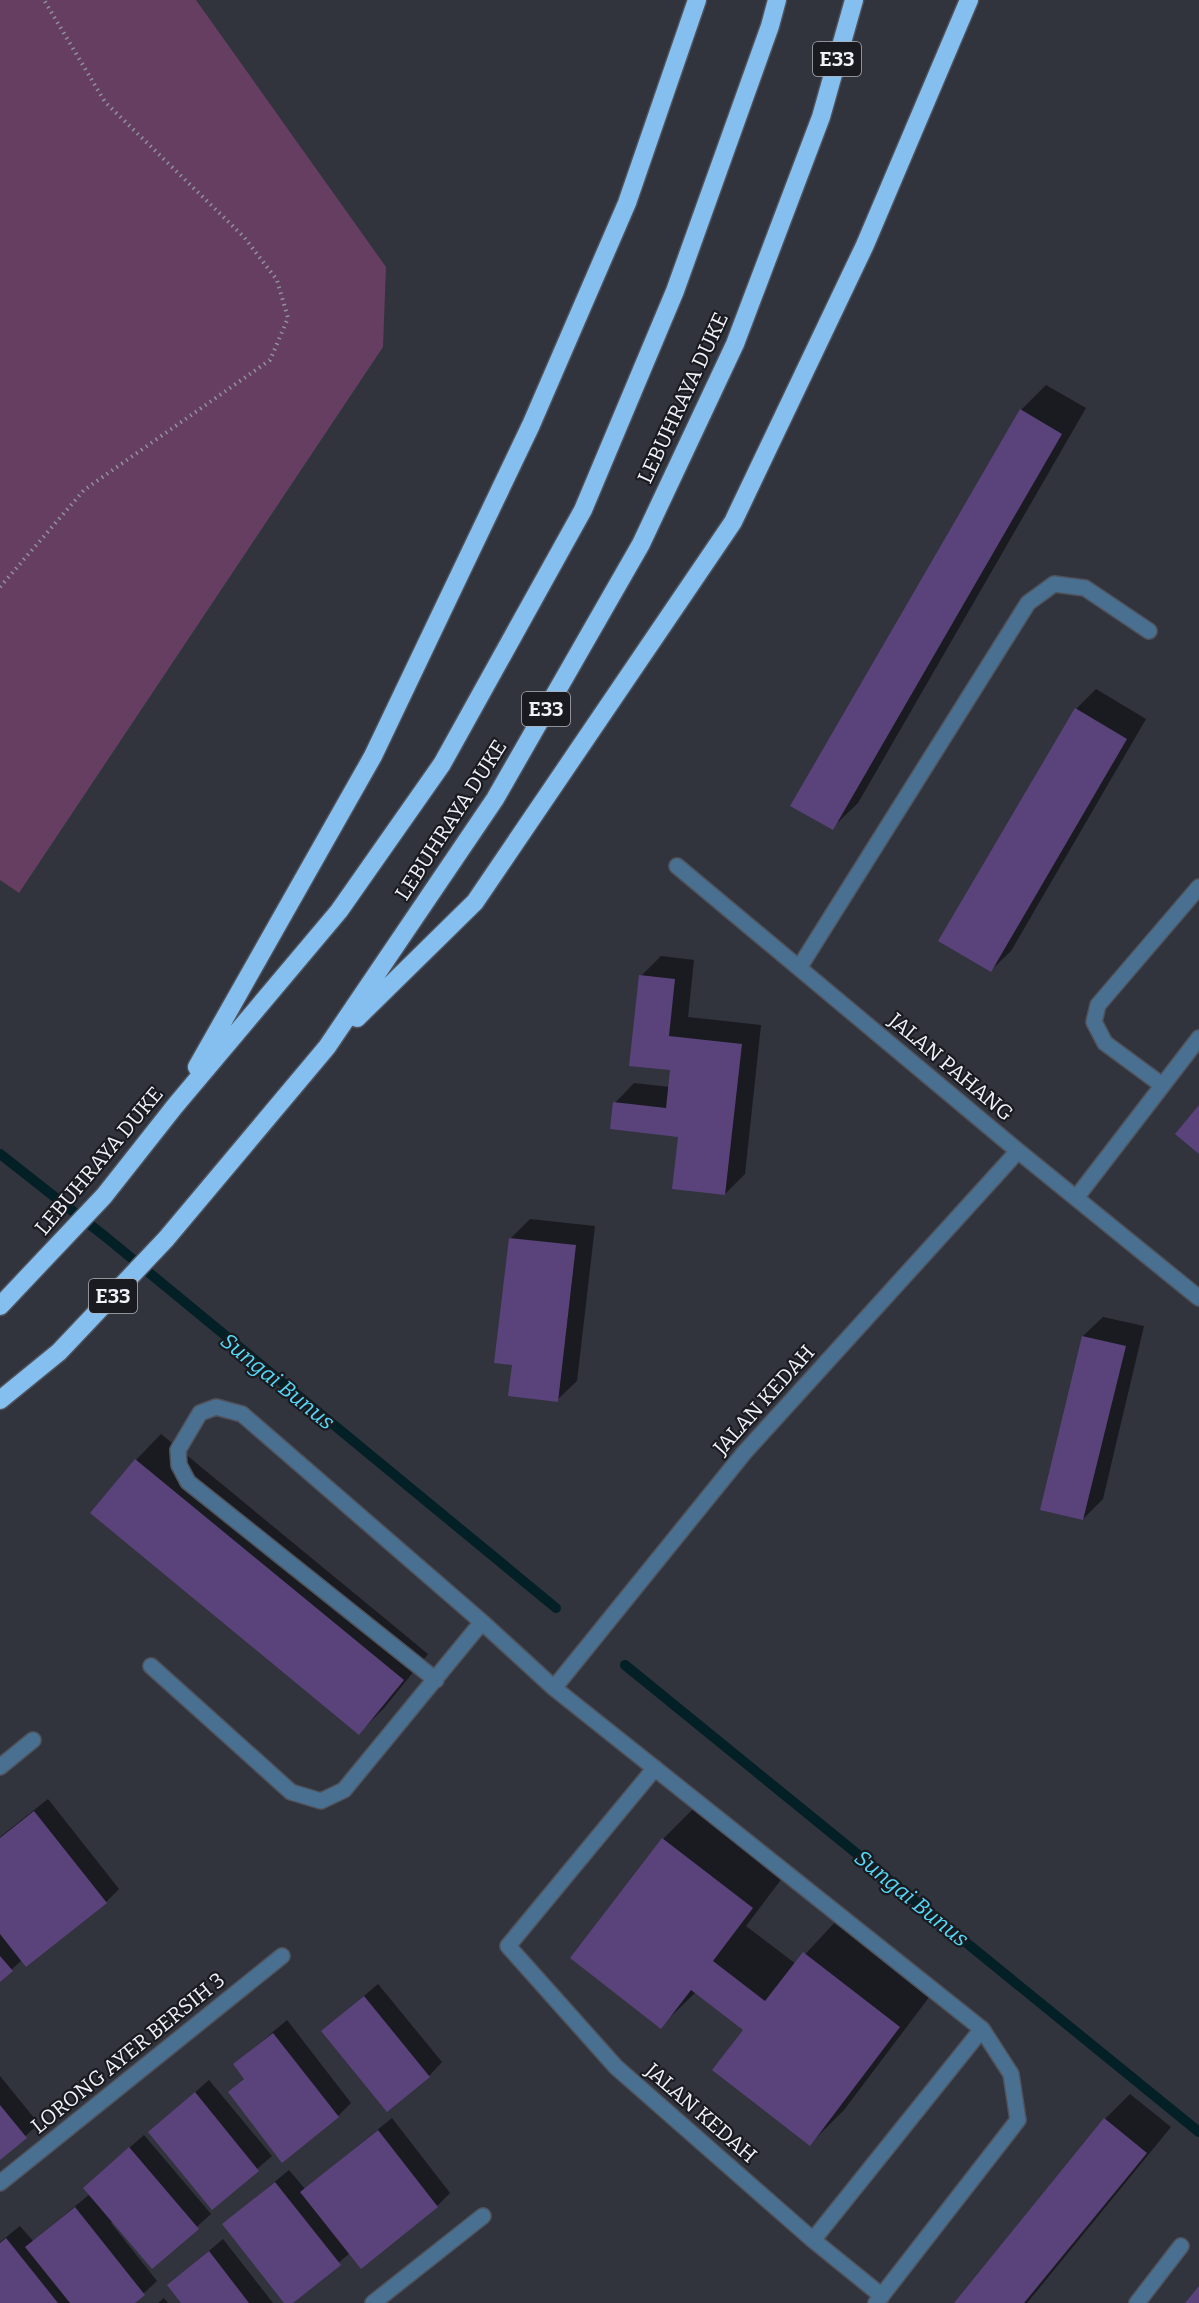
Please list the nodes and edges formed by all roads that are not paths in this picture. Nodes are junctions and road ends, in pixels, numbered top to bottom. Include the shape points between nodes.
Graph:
1 (697, 0) edge
2 (777, 0) edge
3 (854, 0) edge
4 (969, 0) edge
5 (1149, 631) dead end
6 (677, 866) dead end
7 (1199, 887) edge
8 (799, 968) junction
9 (1199, 1038) edge
10 (327, 1047) junction
11 (1162, 1085) junction
12 (175, 1106) junction
13 (1018, 1150) junction
14 (1076, 1198) junction
15 (1199, 1298) edge
16 (2, 1305) edge
17 (0, 1400) edge
18 (482, 1622) junction
19 (151, 1666) dead end
20 (436, 1680) junction
21 (554, 1688) junction
22 (33, 1740) dead end
23 (0, 1767) edge
24 (655, 1768) junction
25 (282, 1956) dead end
26 (982, 2029) junction
27 (0, 2183) edge
28 (483, 2216) dead end
29 (813, 2240) junction
30 (1181, 2246) dead end
31 (879, 2300) edge
32 (373, 2303) edge
33 (1137, 2303) edge

1 - 12 highway via 627,203 526,436 373,756
2 - 12 highway, LEBUHRAYA DUKE via 675,291 583,510 435,774 339,911
3 - 10 highway, LEBUHRAYA DUKE / E33 via 821,117 735,344 640,544 495,799
4 - 10 highway via 865,245 733,522 475,902
5 - 8 street via 1085,588 1054,584 1028,603
6 - 8 street, JALAN PAHANG
7 - 11 street via 1098,1005 1094,1022 1105,1043
8 - 13 street, JALAN PAHANG
9 - 11 street
10 - 17 highway, LEBUHRAYA DUKE / E33 via 166,1239 59,1352
11 - 14 street
12 - 16 highway, LEBUHRAYA DUKE via 104,1196
13 - 14 street, JALAN PAHANG
13 - 21 street, JALAN KEDAH via 744,1453
14 - 15 street, JALAN PAHANG
18 - 20 street
18 - 20 street via 242,1414 216,1407 200,1413 178,1450 179,1465 188,1482
18 - 21 street
19 - 20 street via 291,1792 321,1801 344,1790
21 - 24 street
22 - 23 street
24 - 26 street
24 - 29 street, JALAN KEDAH via 507,1946 616,2067
25 - 27 street, LORONG AYER BERSIH 3
26 - 29 street
26 - 31 street via 1011,2074 1018,2120
28 - 32 street
29 - 31 street, JALAN KEDAH
30 - 33 street

